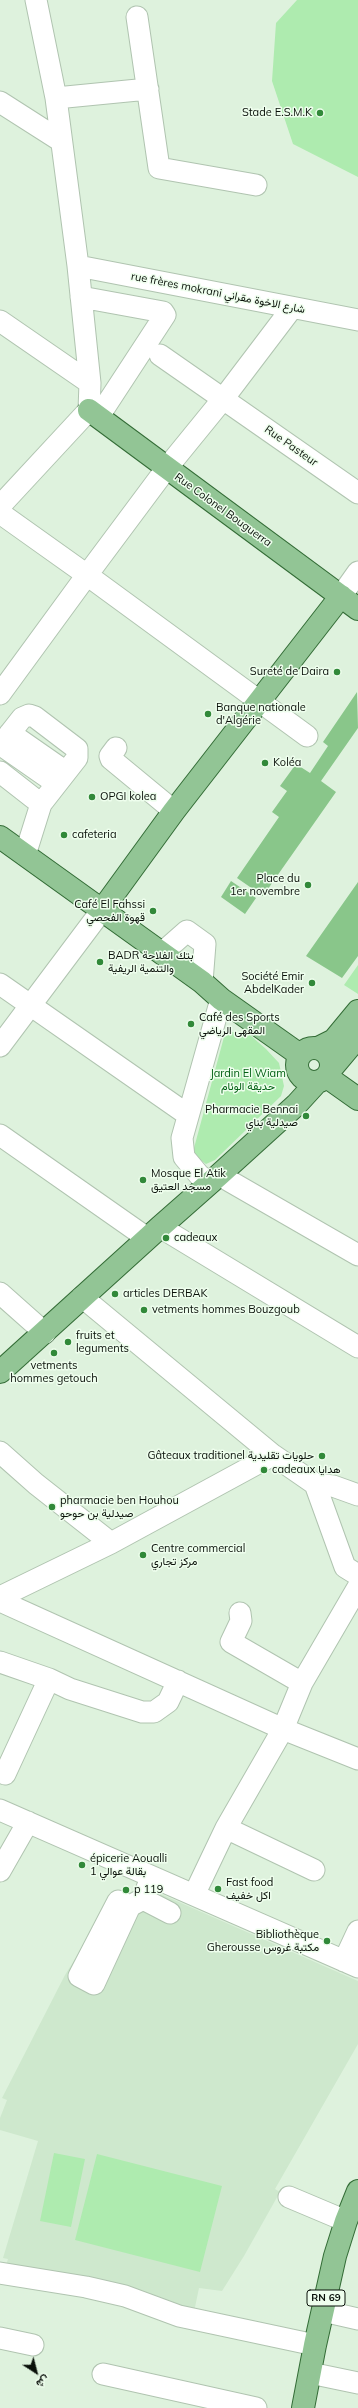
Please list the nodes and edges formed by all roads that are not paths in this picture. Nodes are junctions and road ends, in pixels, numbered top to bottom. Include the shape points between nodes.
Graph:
1 (36, 0) edge
2 (137, 17) dead end
3 (148, 89) junction
4 (56, 98) junction
5 (0, 102) edge
6 (61, 141) junction
7 (256, 185) dead end
8 (78, 266) junction
9 (113, 272) junction
10 (81, 297) junction
11 (108, 302) junction
12 (292, 308) junction
13 (358, 320) edge
14 (0, 321) edge
15 (160, 355) dead end
16 (90, 383) junction
17 (223, 399) junction
18 (94, 413) junction
19 (166, 469) junction
20 (358, 493) edge
21 (0, 506) edge
22 (0, 513) edge
23 (358, 572) edge
24 (87, 575) junction
25 (341, 596) junction
26 (358, 609) edge
27 (0, 694) edge
28 (260, 702) junction
29 (307, 736) dead end
30 (3, 746) edge
31 (116, 748) dead end
32 (0, 772) edge
33 (53, 789) junction
34 (174, 811) junction
35 (0, 837) edge
36 (25, 855) junction
37 (102, 910) junction
38 (162, 953) junction
39 (202, 982) junction
40 (0, 984) edge
41 (221, 999) junction
42 (30, 1005) junction
43 (358, 1011) edge
44 (358, 1038) edge
45 (0, 1046) edge
46 (309, 1052) junction
47 (325, 1076) junction
48 (358, 1099) edge
49 (188, 1115) junction
50 (0, 1135) edge
51 (215, 1179) junction
52 (153, 1232) junction
53 (358, 1255) edge
54 (0, 1293) edge
55 (82, 1297) junction
56 (45, 1333) junction
57 (358, 1347) edge
58 (0, 1372) edge
59 (0, 1452) edge
60 (273, 1455) junction
61 (315, 1484) junction
62 (358, 1495) edge
63 (111, 1543) junction
64 (358, 1575) edge
65 (358, 1587) edge
66 (0, 1597) edge
67 (0, 1600) edge
68 (240, 1613) dead end
69 (0, 1662) edge
70 (49, 1679) junction
71 (178, 1681) junction
72 (302, 1683) junction
73 (283, 1729) junction
74 (358, 1759) edge
75 (0, 1771) edge
76 (0, 1810) edge
77 (28, 1822) junction
78 (226, 1828) junction
79 (314, 1870) dead end
80 (0, 1871) edge
81 (151, 1877) junction
82 (194, 1895) junction
83 (170, 1913) dead end
84 (358, 1931) edge
85 (351, 1964) edge
86 (358, 2191) edge
87 (289, 2198) dead end
88 (346, 2221) junction
89 (0, 2273) edge
90 (323, 2311) junction
91 (358, 2319) edge
92 (0, 2338) edge
93 (33, 2345) dead end
94 (315, 2346) junction
95 (310, 2373) junction
96 (103, 2374) dead end
97 (358, 2383) edge
98 (256, 2408) edge
99 (303, 2408) edge

1 - 4 street
2 - 3 street
3 - 4 street
3 - 7 street via 159,168
4 - 6 street
5 - 6 street
6 - 8 street
8 - 9 street, rue frères mokrani شارع الاخوة مقراني
8 - 10 street
9 - 11 street
9 - 12 street, rue frères mokrani شارع الاخوة مقراني
10 - 11 street
10 - 16 street
11 - 18 street via 163,312 165,318
12 - 13 street, rue frères mokrani شارع الاخوة مقراني
12 - 17 street
14 - 16 street
15 - 17 street, Rue Pasteur
16 - 18 street
17 - 19 street
17 - 20 street, Rue Pasteur
18 - 19 main road, Rue Colonel Bouguerra
18 - 21 street
19 - 24 street
19 - 25 main road, Rue Colonel Bouguerra
22 - 24 street
23 - 25 street
24 - 27 street
24 - 28 street
25 - 26 main road, Rue Colonel Bouguerra
25 - 28 main road
28 - 29 street
28 - 34 main road
30 - 33 street
30 - 33 street
30 - 33 street via 26,716 35,716 77,749 78,756
31 - 34 street via 110,756 111,759
32 - 33 street
33 - 36 street
34 - 37 main road
35 - 36 main road
36 - 37 main road
37 - 38 main road
37 - 42 street
38 - 39 main road
38 - 39 street via 187,931 205,944
39 - 41 main road
40 - 42 street
41 - 46 main road
41 - 49 street
42 - 45 street
42 - 49 street
43 - 46 main road via 334,1040
44 - 47 main road
46 - 47 main road via 325,1051 330,1057
46 - 47 main road via 297,1067 299,1074 309,1081
47 - 48 main road
47 - 51 main road
49 - 51 street via 181,1147 184,1157 193,1168
50 - 52 street
51 - 52 main road
51 - 53 street
52 - 55 main road
52 - 57 street
54 - 56 street
55 - 56 main road
55 - 60 street
56 - 58 main road
59 - 63 street
60 - 61 street
60 - 63 street
61 - 62 street via 333,1486
61 - 64 street via 344,1567
63 - 66 street
65 - 72 street
67 - 71 street
68 - 72 street via 241,1621 231,1642
69 - 70 street
70 - 71 street via 70,1689 142,1712 154,1712 168,1702
70 - 75 street via 5,1774
71 - 73 street
72 - 73 street
73 - 74 street
73 - 78 street
76 - 77 street
77 - 80 street
77 - 81 street
78 - 79 street
78 - 82 street
81 - 82 street
81 - 83 street via 137,1902
82 - 85 street
84 - 85 street
86 - 88 main road, RN 69
87 - 88 street
88 - 90 main road, RN 69
89 - 94 street via 125,2296 179,2316
90 - 91 street
90 - 94 main road, RN 69
92 - 93 street
94 - 95 main road, RN 69
95 - 97 street
95 - 99 main road, RN 69
96 - 98 street

